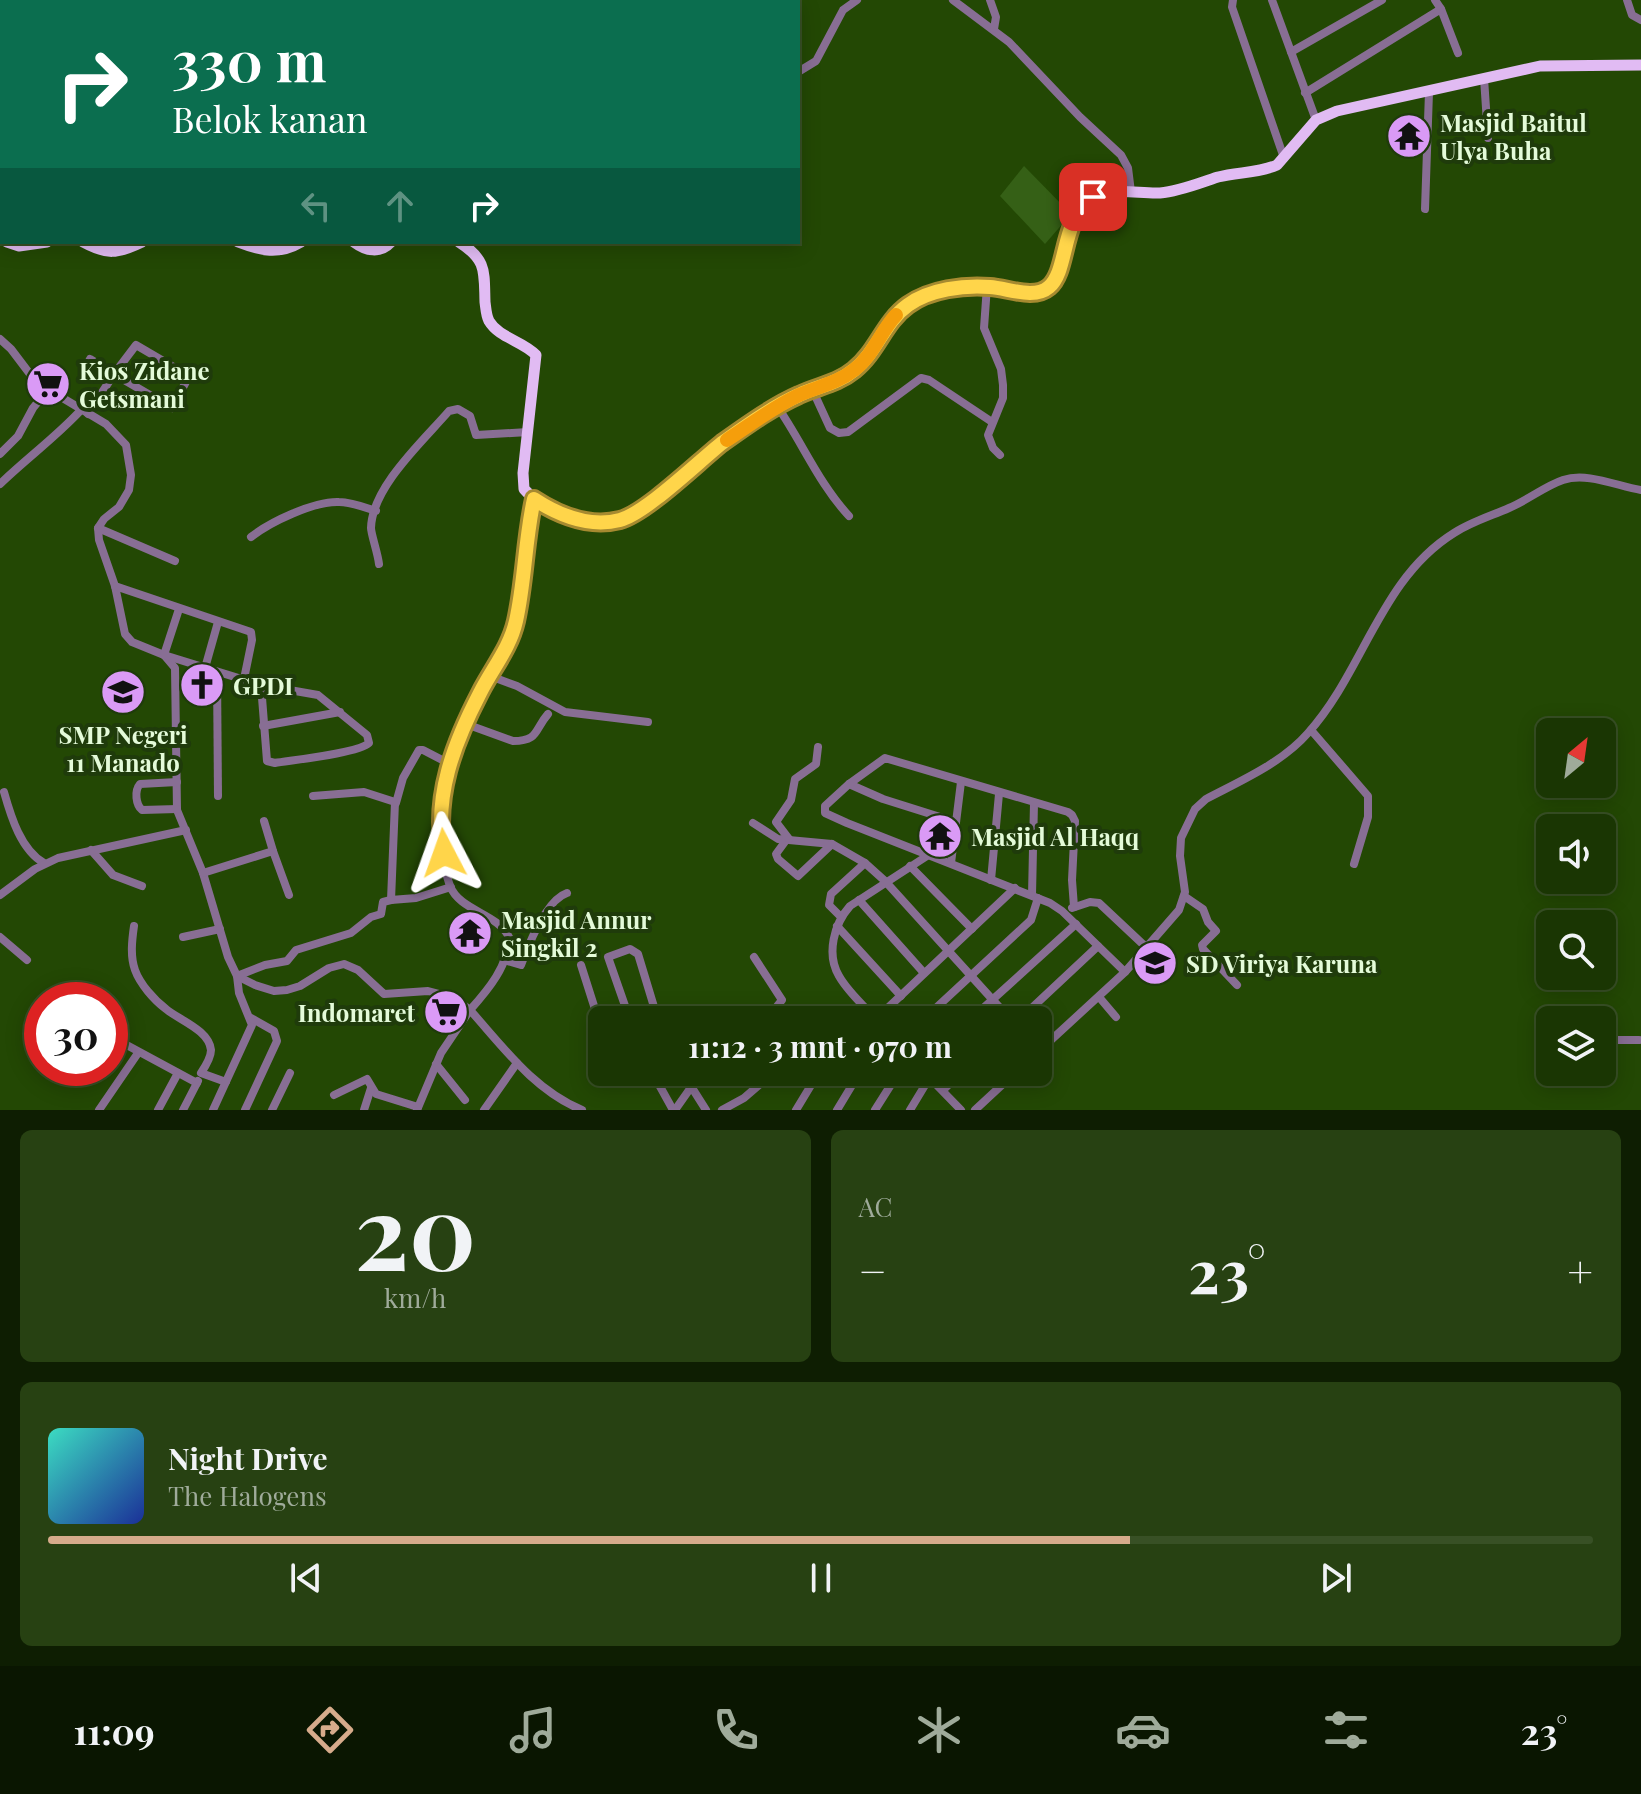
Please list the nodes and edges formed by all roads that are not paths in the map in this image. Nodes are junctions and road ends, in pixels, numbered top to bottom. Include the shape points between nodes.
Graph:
1 (857, 0) edge
2 (953, 0) edge
3 (990, 0) edge
4 (1233, 0) edge
5 (1272, 0) edge
6 (1382, 0) edge
7 (1435, 0) edge
8 (1627, 0) edge
9 (1441, 9) junction
10 (1641, 20) edge
11 (994, 29) junction
12 (1291, 52) junction
13 (1458, 53) dead end
14 (1641, 65) edge
15 (800, 71) edge
16 (1484, 78) junction
17 (1429, 92) junction
18 (1305, 93) junction
19 (1316, 120) junction
20 (1488, 138) dead end
21 (1284, 158) junction
22 (1131, 192) junction
23 (1425, 209) dead end
24 (88, 244) edge
25 (137, 244) edge
26 (243, 244) edge
27 (298, 244) edge
28 (358, 244) edge
29 (389, 244) edge
30 (462, 244) edge
31 (987, 286) junction
32 (0, 339) edge
33 (85, 369) dead end
34 (114, 374) junction
35 (47, 391) junction
36 (813, 391) junction
37 (777, 406) junction
38 (84, 412) junction
39 (992, 422) junction
40 (528, 432) junction
41 (0, 454) edge
42 (1000, 455) dead end
43 (0, 484) edge
44 (1641, 490) edge
45 (534, 499) junction
46 (376, 511) junction
47 (849, 516) dead end
48 (98, 528) junction
49 (251, 537) dead end
50 (175, 561) dead end
51 (379, 564) dead end
52 (115, 586) junction
53 (179, 609) junction
54 (218, 622) junction
55 (164, 655) junction
56 (205, 668) junction
57 (217, 672) junction
58 (490, 676) junction
59 (244, 679) junction
60 (261, 685) junction
61 (340, 712) junction
62 (548, 714) dead end
63 (648, 722) dead end
64 (466, 724) junction
65 (263, 726) junction
66 (1311, 730) junction
67 (818, 747) dead end
68 (450, 764) junction
69 (177, 782) junction
70 (961, 782) junction
71 (849, 784) junction
72 (4, 792) dead end
73 (999, 794) junction
74 (218, 796) dead end
75 (313, 796) dead end
76 (396, 803) junction
77 (1034, 803) junction
78 (177, 809) junction
79 (264, 821) dead end
80 (956, 822) junction
81 (753, 823) dead end
82 (186, 830) junction
83 (788, 839) junction
84 (832, 844) junction
85 (91, 850) junction
86 (273, 851) junction
87 (927, 856) junction
88 (44, 863) junction
89 (865, 863) junction
90 (951, 863) junction
91 (1354, 864) dead end
92 (910, 866) junction
93 (203, 873) junction
94 (991, 880) junction
95 (885, 881) junction
96 (142, 886) dead end
97 (451, 887) junction
98 (1015, 888) junction
99 (567, 893) dead end
100 (0, 895) edge
101 (289, 895) dead end
102 (1035, 896) junction
103 (1184, 896) junction
104 (391, 900) junction
105 (859, 900) junction
106 (1074, 907) junction
107 (1062, 911) junction
108 (839, 922) junction
109 (1076, 924) junction
110 (134, 926) dead end
111 (220, 929) junction
112 (972, 929) junction
113 (0, 937) edge
114 (183, 937) dead end
115 (1098, 946) junction
116 (1148, 949) junction
117 (947, 953) junction
118 (754, 957) dead end
119 (27, 960) dead end
120 (504, 960) junction
121 (581, 965) dead end
122 (1125, 972) junction
123 (924, 973) junction
124 (970, 975) junction
125 (237, 976) junction
126 (1237, 985) dead end
127 (901, 996) junction
128 (1099, 997) junction
129 (993, 999) junction
130 (594, 1006) edge
131 (625, 1006) edge
132 (654, 1006) edge
133 (777, 1006) edge
134 (863, 1006) edge
135 (890, 1006) edge
136 (938, 1006) edge
137 (985, 1006) edge
138 (999, 1006) edge
139 (1034, 1006) edge
140 (470, 1010) junction
141 (1116, 1017) dead end
142 (251, 1018) junction
143 (1052, 1039) edge
144 (1616, 1040) edge
145 (1640, 1040) edge
146 (128, 1047) edge
147 (138, 1053) junction
148 (517, 1063) junction
149 (436, 1064) junction
150 (178, 1073) junction
151 (201, 1073) junction
152 (290, 1073) dead end
153 (226, 1082) junction
154 (197, 1083) junction
155 (372, 1086) junction
156 (660, 1086) edge
157 (758, 1086) edge
158 (811, 1086) edge
159 (852, 1086) edge
160 (890, 1086) edge
161 (922, 1086) edge
162 (939, 1086) edge
163 (947, 1086) edge
164 (1001, 1086) edge
165 (691, 1087) joint
166 (943, 1090) junction
167 (334, 1095) dead end
168 (465, 1100) dead end
169 (417, 1109) edge
170 (99, 1110) edge
171 (158, 1110) edge
172 (183, 1110) edge
173 (213, 1110) edge
174 (245, 1110) edge
175 (272, 1110) edge
176 (364, 1110) edge
177 (484, 1110) edge
178 (582, 1110) edge
179 (674, 1110) edge
180 (706, 1110) edge
181 (722, 1110) edge
182 (796, 1110) edge
183 (837, 1110) edge
184 (875, 1110) edge
185 (910, 1110) edge
186 (961, 1110) edge
187 (975, 1110) edge

1 - 15 street via 843,10 816,61
2 - 11 street
3 - 11 street
4 - 21 street
5 - 12 street
6 - 12 street
7 - 9 street
8 - 10 street via 1632,15
9 - 13 street
9 - 18 street
11 - 22 street via 1121,155
12 - 18 street
14 - 16 highway via 1540,66
16 - 17 highway
16 - 20 street
17 - 19 highway
17 - 23 street
18 - 19 street
19 - 21 highway
21 - 22 highway via 1269,168 1184,189
22 - 31 highway via 1093,197 1078,210 1047,290
24 - 25 highway via 108,252
26 - 27 highway via 270,252
28 - 29 highway via 370,250
30 - 40 highway via 483,264 489,322 536,355
31 - 36 highway via 913,301 892,319 861,364
31 - 39 street via 984,328 1003,385
32 - 35 street
33 - 34 street via 90,359
34 - 34 street via 136,345 188,378 171,408
34 - 38 street
35 - 38 street
35 - 41 street
36 - 37 highway
36 - 39 street via 830,428 839,433 848,432 921,378
37 - 45 highway via 625,518 592,523
37 - 47 street
38 - 43 street
38 - 48 street via 121,438 130,464 126,497
39 - 42 street via 989,440
40 - 45 highway via 523,480
40 - 46 street via 476,435 470,416 450,411 391,479
44 - 66 street via 1582,477 1566,479 1452,533 1393,594 1358,660
45 - 58 street via 515,622
46 - 49 street via 329,503 286,517
46 - 51 street via 371,529
48 - 50 street
48 - 52 street
52 - 53 street
52 - 55 street via 125,634
53 - 54 street
53 - 55 street
54 - 56 street
54 - 59 street via 253,635
55 - 56 street
55 - 69 street via 175,668
56 - 57 street
57 - 59 street
57 - 74 street
58 - 63 street via 565,712
58 - 64 street
59 - 60 street
60 - 61 street via 318,695
60 - 65 street
61 - 65 street
61 - 65 street via 369,738 365,747 269,762
62 - 64 street via 536,735 521,741
64 - 68 street
66 - 91 street via 1368,796 1368,817
66 - 103 street via 1292,749 1195,809 1181,838
67 - 83 street via 816,764 795,779 791,800 776,822
68 - 76 street via 419,750
68 - 97 street via 440,834
69 - 78 street
69 - 78 street via 140,784 137,798 142,810
70 - 71 street via 885,758
70 - 73 street
70 - 80 street
71 - 80 street
71 - 87 street via 827,802 825,813
72 - 88 street via 24,843
73 - 77 street
73 - 94 street
75 - 76 street via 364,792
76 - 104 street
77 - 102 street
77 - 106 street via 1074,817
78 - 82 street
79 - 86 street
80 - 90 street
81 - 83 street
82 - 85 street
82 - 93 street
83 - 84 street
83 - 84 street via 776,854 798,876
84 - 89 street
85 - 88 street
85 - 96 street via 115,876
86 - 93 street
86 - 101 street
87 - 90 street
87 - 92 street
88 - 100 street
89 - 95 street
89 - 108 street via 830,896
90 - 94 street
92 - 95 street
92 - 112 street
93 - 111 street
94 - 98 street
95 - 105 street
95 - 117 street
97 - 104 street
97 - 120 street via 506,931
98 - 102 street
98 - 112 street
99 - 120 street via 551,905 521,965
102 - 107 street
102 - 124 street via 1031,920
103 - 116 street
103 - 126 street via 1203,909 1216,931 1203,949
104 - 125 street via 383,902 381,914 351,933
105 - 108 street
105 - 123 street
106 - 107 street
106 - 116 street via 1099,903
107 - 109 street
108 - 127 street
108 - 134 street via 833,943 837,974
109 - 115 street
109 - 129 street
110 - 151 street via 133,961 139,978 160,1004 199,1031 211,1049
111 - 114 street
111 - 125 street
112 - 117 street
113 - 119 street
115 - 122 street
115 - 139 street
116 - 122 street
117 - 123 street
117 - 124 street
118 - 133 street via 782,1000
120 - 140 street
121 - 130 street
122 - 128 street
123 - 127 street
124 - 129 street
124 - 136 street
125 - 140 street via 274,991 287,990 344,964 384,994 428,991 455,998
125 - 142 street
127 - 135 street
128 - 141 street
128 - 143 street
129 - 137 street
129 - 138 street
131 - 132 street via 608,957 630,949 638,954
140 - 148 street
140 - 149 street
142 - 153 street via 251,1031
142 - 174 street via 278,1035
144 - 145 street
146 - 147 street
147 - 150 street
147 - 170 street
148 - 177 street
148 - 178 street via 542,1088
149 - 168 street
149 - 169 street
150 - 154 street
150 - 171 street
151 - 153 street
151 - 154 street
152 - 175 street
153 - 173 street
154 - 172 street
155 - 167 street via 365,1079
155 - 169 street via 376,1094
155 - 176 street
156 - 179 street
157 - 181 street
158 - 182 street
159 - 183 street
160 - 184 street
161 - 185 street
162 - 166 street
163 - 166 street
164 - 187 street
165 - 179 street
165 - 180 street
166 - 186 street

